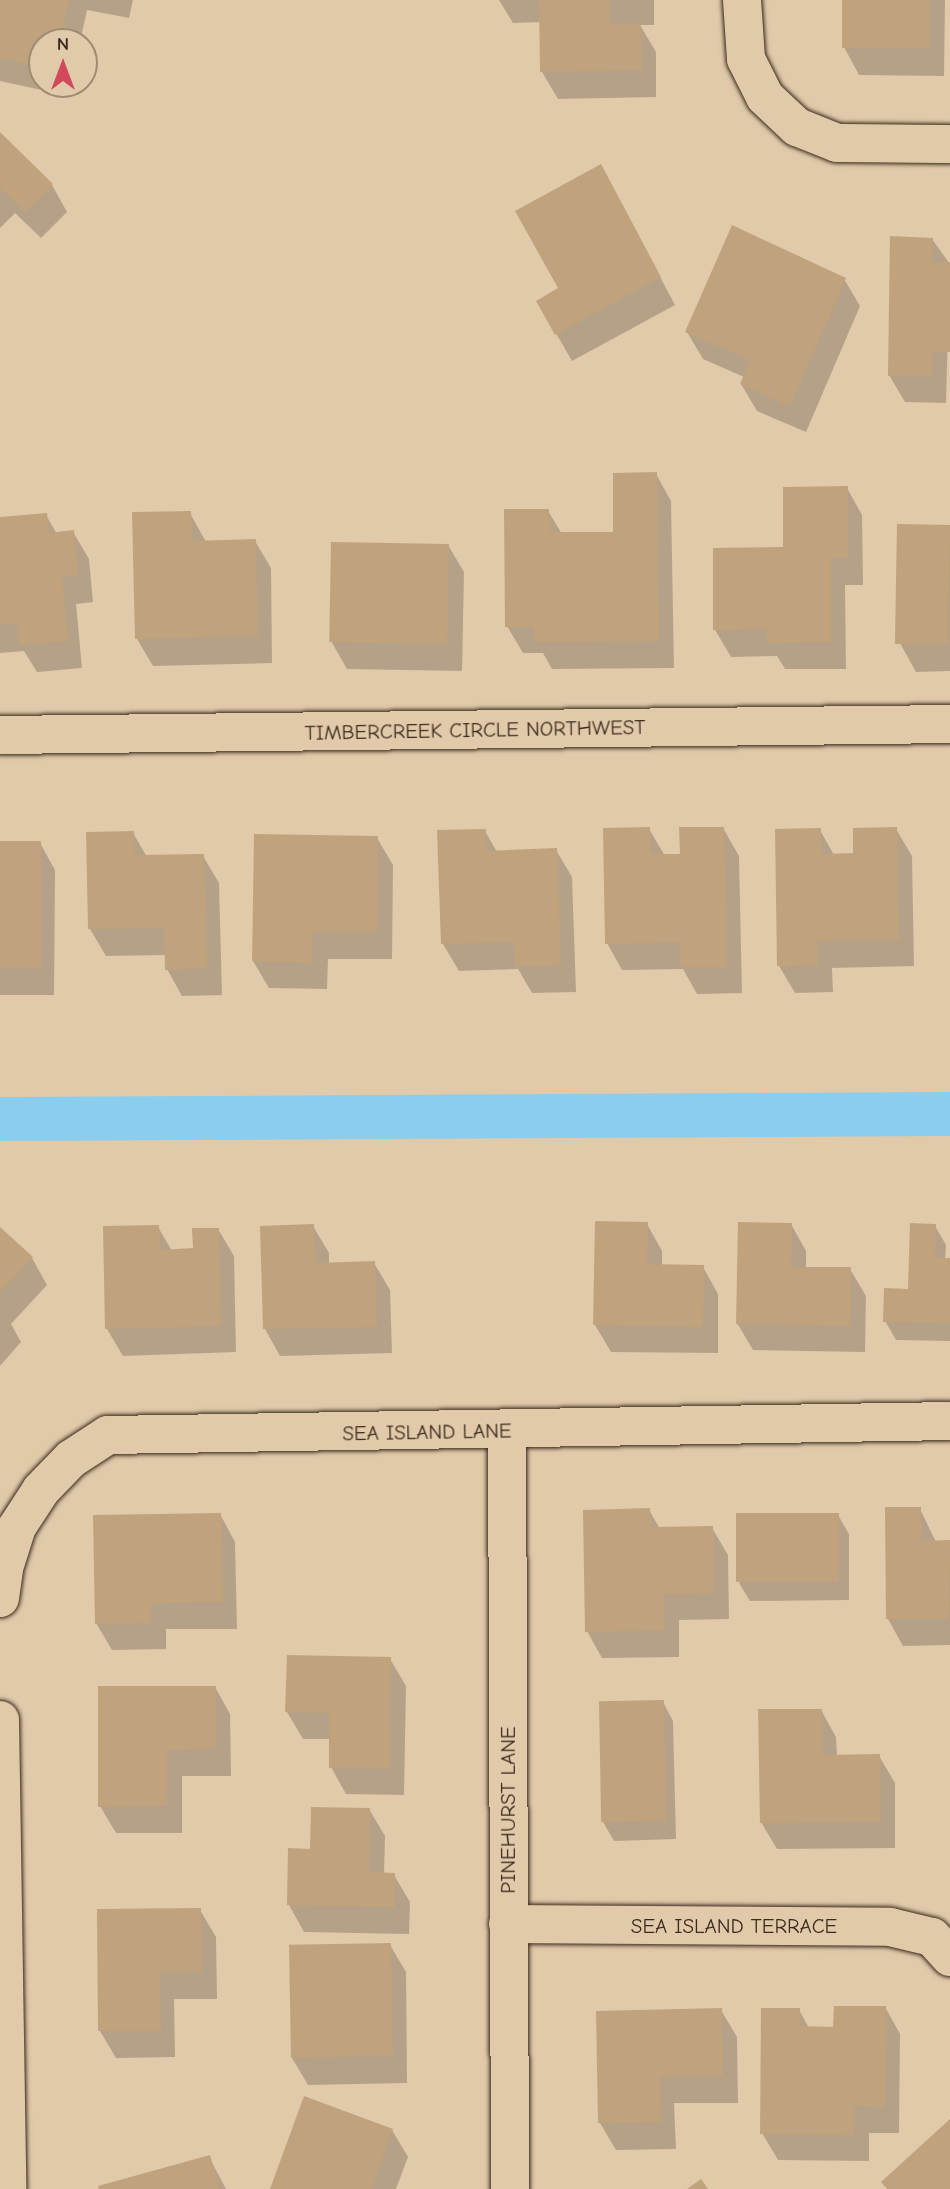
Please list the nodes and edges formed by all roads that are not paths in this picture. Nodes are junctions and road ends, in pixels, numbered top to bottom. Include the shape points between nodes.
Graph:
1 (742, 0) edge
2 (950, 144) edge
3 (950, 724) edge
4 (0, 735) edge
5 (950, 1421) edge
6 (506, 1431) junction
7 (0, 1598) edge
8 (0, 1720) edge
9 (508, 1924) junction
10 (950, 1957) edge
11 (6, 2189) edge
12 (510, 2189) edge

1 - 2 street via 746,59 765,97 797,127 837,144
3 - 4 street, TIMBERCREEK CIRCLE NORTHWEST
5 - 6 street, SEA ISLAND LANE
6 - 7 street, SEA ISLAND LANE via 108,1435 71,1459 41,1490 17,1527
6 - 9 street, PINEHURST LANE
8 - 11 street
9 - 10 street, SEA ISLAND TERRACE via 890,1927 932,1937
9 - 12 street, PINEHURST LANE

